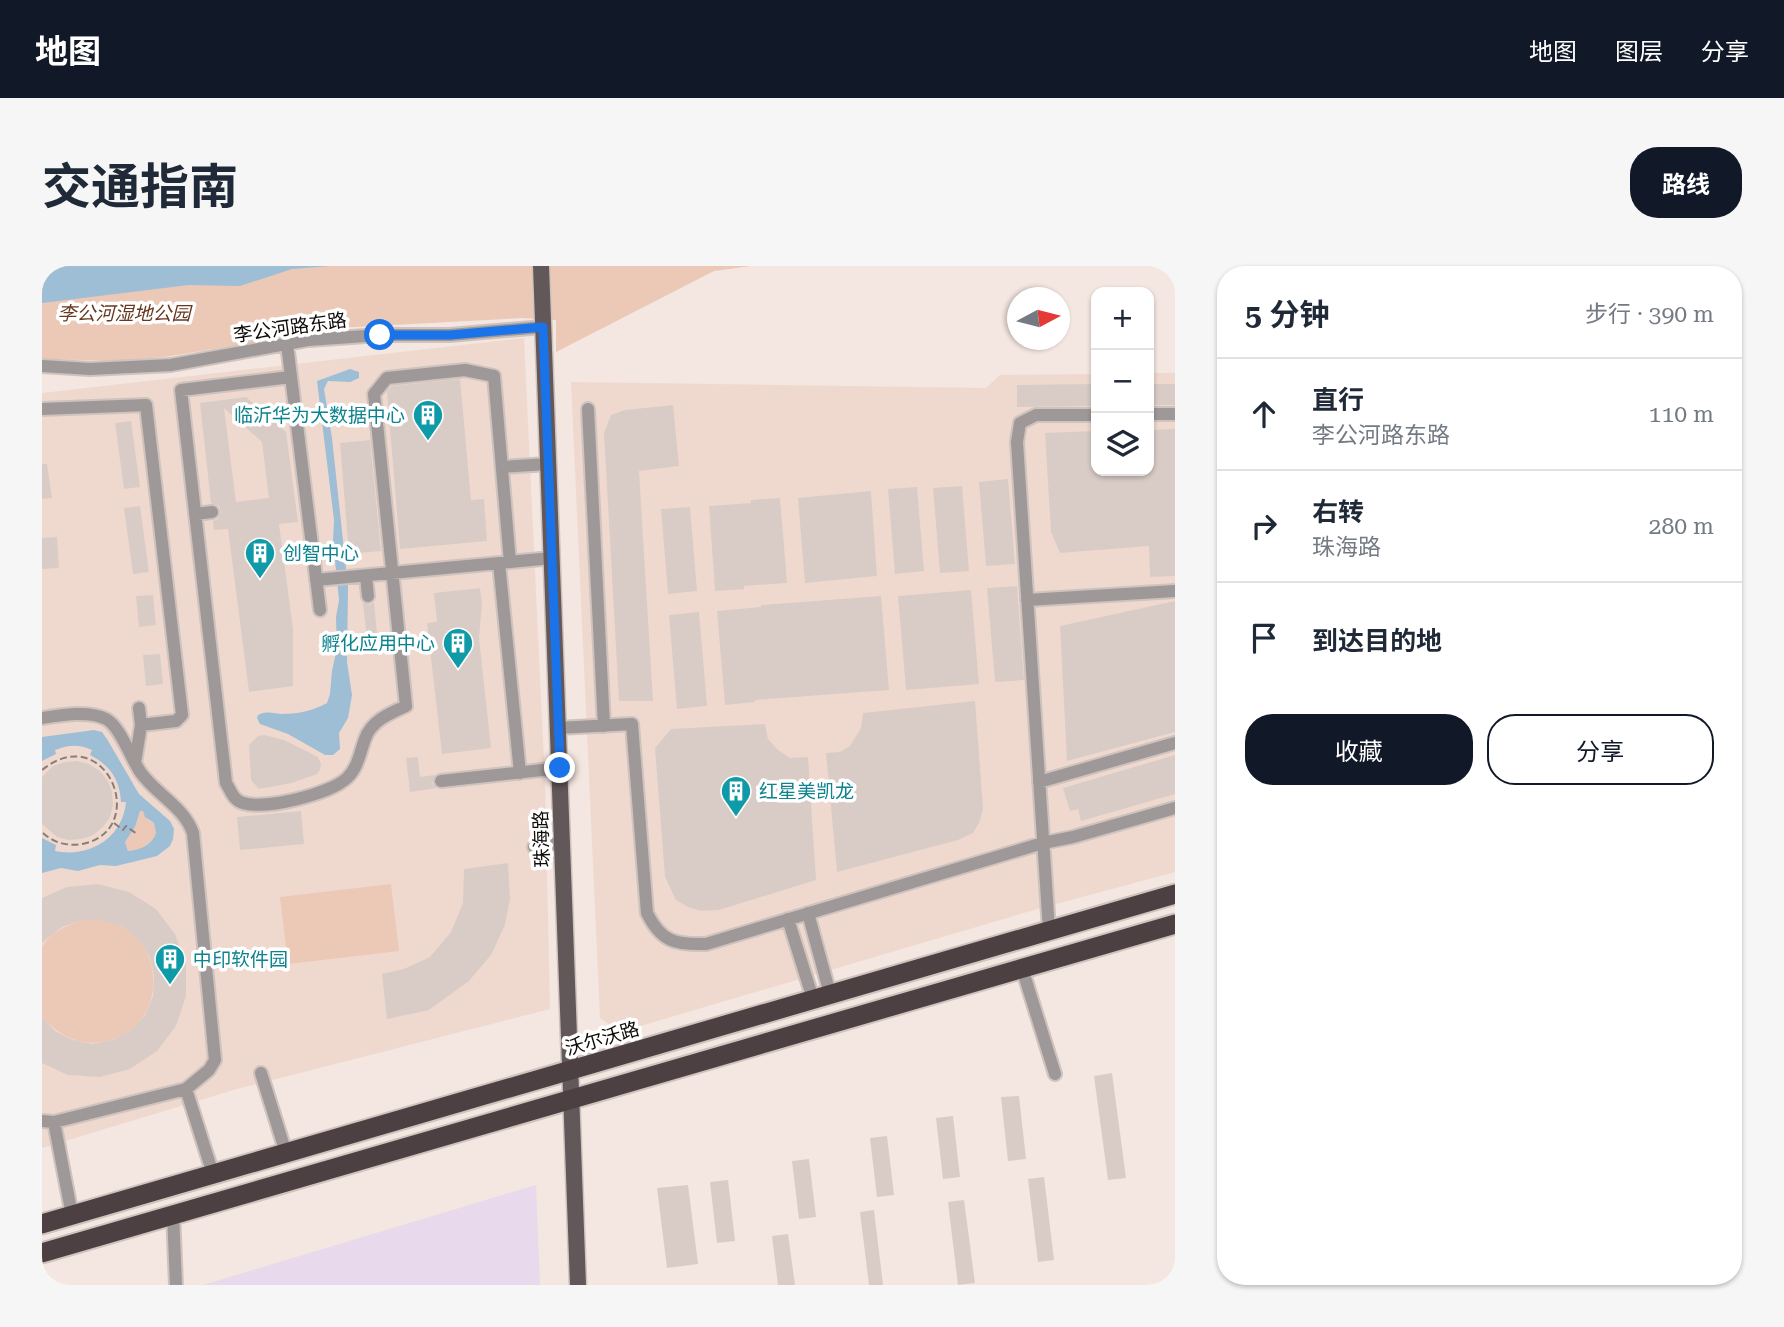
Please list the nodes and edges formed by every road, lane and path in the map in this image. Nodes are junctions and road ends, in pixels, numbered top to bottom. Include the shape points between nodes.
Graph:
1 (541, 274) edge
2 (543, 327) junction
3 (286, 344) junction
4 (42, 366) edge
5 (290, 377) junction
6 (42, 409) edge
7 (588, 409) dead end
8 (1154, 414) edge
9 (1175, 414) edge
10 (1091, 415) edge
11 (548, 464) junction
12 (502, 467) junction
13 (212, 512) dead end
14 (195, 513) junction
15 (552, 558) junction
16 (505, 562) junction
17 (391, 573) junction
18 (366, 576) junction
19 (316, 580) junction
20 (1175, 591) edge
21 (368, 596) dead end
22 (1027, 600) junction
23 (320, 610) dead end
24 (139, 708) dead end
25 (42, 718) edge
26 (141, 725) junction
27 (604, 726) junction
28 (558, 728) junction
29 (1175, 743) edge
30 (135, 764) junction
31 (560, 768) junction
32 (42, 770) edge
33 (520, 773) junction
34 (442, 781) dead end
35 (1039, 782) junction
36 (1175, 808) edge
37 (113, 822) junction
38 (42, 832) edge
39 (137, 834) dead end
40 (1043, 842) junction
41 (562, 843) junction
42 (534, 847) dead end
43 (1175, 894) edge
44 (808, 913) junction
45 (788, 919) junction
46 (1175, 923) edge
47 (1049, 930) junction
48 (1022, 968) junction
49 (821, 997) junction
50 (571, 1070) junction
51 (261, 1073) dead end
52 (1055, 1074) dead end
53 (186, 1089) junction
54 (572, 1100) junction
55 (48, 1122) edge
56 (286, 1153) junction
57 (213, 1174) junction
58 (173, 1213) junction
59 (72, 1215) junction
60 (42, 1224) edge
61 (42, 1252) edge
62 (176, 1285) edge
63 (578, 1285) edge

1 - 2 main road, 珠海路
2 - 3 street, 李公河路东路
2 - 11 main road, 珠海路
3 - 4 street, 李公河路东路 via 170,365
3 - 5 street
5 - 14 street via 181,390
5 - 19 street
6 - 26 street via 146,405 182,715 176,722
7 - 27 street
8 - 9 street
10 - 22 street via 1036,415 1020,423 1017,442
11 - 12 street
11 - 15 main road, 珠海路
12 - 16 street
12 - 17 street via 494,376 466,370 387,378 374,394
13 - 14 street
14 - 17 street via 226,783 234,798 244,803 295,799 325,791 348,778 374,724 406,706
15 - 16 street
15 - 28 main road, 珠海路
16 - 17 street
16 - 33 street
17 - 18 street
18 - 19 street
18 - 21 street
19 - 23 street
20 - 22 street
22 - 35 street
24 - 26 street
25 - 30 street via 86,715 107,719
26 - 30 street
27 - 28 street
27 - 45 street via 632,724 647,913 654,928 683,944 706,944
28 - 31 main road, 珠海路
29 - 35 street
30 - 53 street via 186,818 193,833 215,1060
31 - 33 street
31 - 41 main road, 珠海路
32 - 37 path via 64,757 100,765 118,797
33 - 34 street
35 - 40 street
36 - 40 street
37 - 38 path via 95,840 83,844 58,843
37 - 39 path
40 - 44 street
40 - 47 street
41 - 42 street
41 - 50 main road, 珠海路
43 - 47 highway, 沃尔沃路
44 - 45 street
44 - 49 street
45 - 49 street
46 - 48 highway
47 - 49 highway, 沃尔沃路
48 - 52 street
48 - 54 highway
49 - 50 highway, 沃尔沃路
50 - 54 main road, 珠海路
50 - 56 highway, 沃尔沃路
51 - 56 street
53 - 55 street
53 - 57 street
54 - 58 highway
54 - 63 main road, 珠海路
55 - 59 street
56 - 57 highway, 沃尔沃路
57 - 59 highway, 沃尔沃路
58 - 61 highway
58 - 62 street
59 - 60 highway, 沃尔沃路

